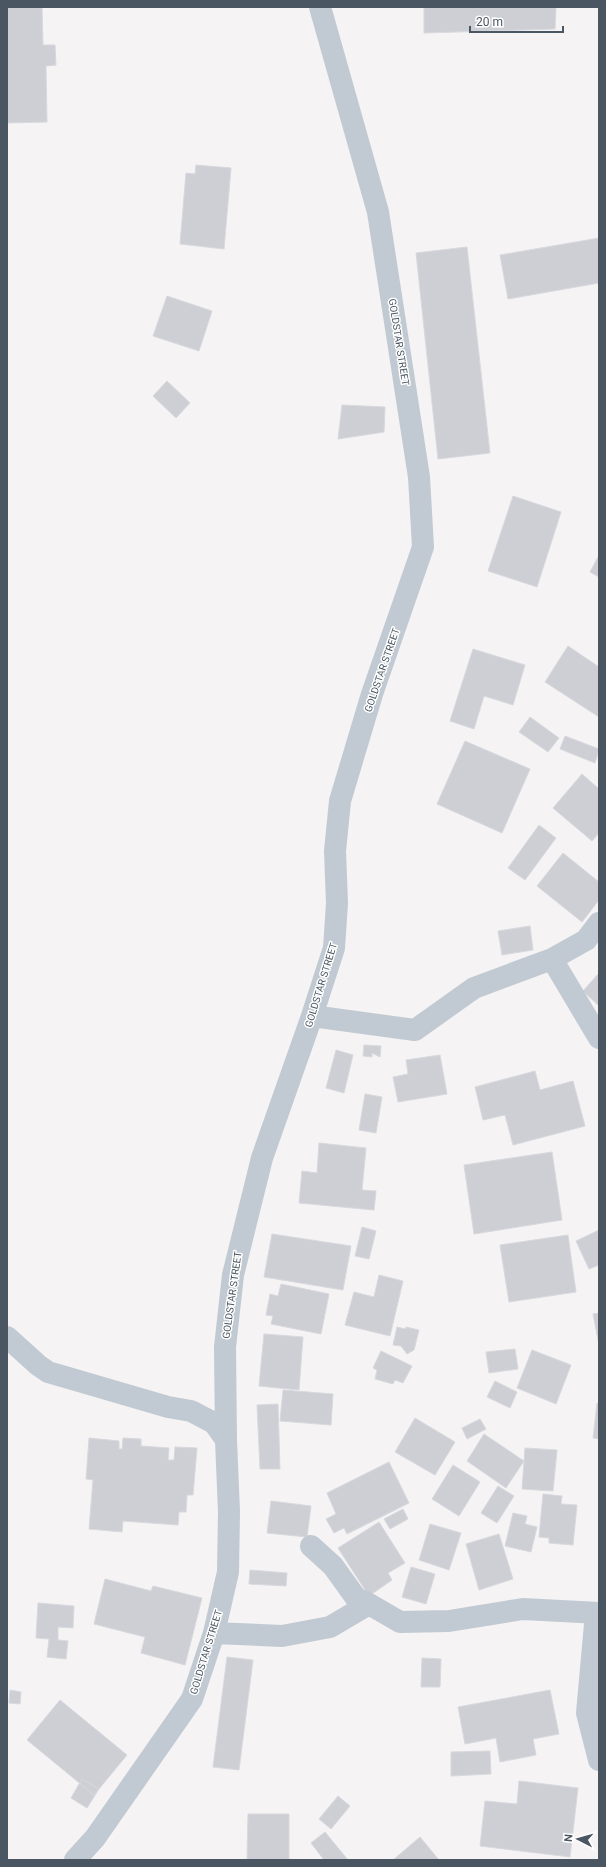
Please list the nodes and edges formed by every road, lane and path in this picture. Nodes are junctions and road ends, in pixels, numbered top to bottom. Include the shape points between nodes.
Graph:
1 (320, 7) edge
2 (599, 923) edge
3 (552, 959) junction
4 (312, 1016) junction
5 (599, 1038) edge
6 (7, 1337) edge
7 (226, 1440) junction
8 (311, 1546) dead end
9 (369, 1604) junction
10 (598, 1613) edge
11 (214, 1633) junction
12 (599, 1760) edge
13 (75, 1860) edge

1 - 4 street, GOLDSTAR STREET via 378,212 419,477 423,547 372,694 340,802 335,850 337,903 334,948
2 - 3 street via 586,940
3 - 4 street via 474,988 415,1030
3 - 5 street
4 - 7 street, GOLDSTAR STREET via 262,1158 233,1275 225,1347
6 - 7 street via 48,1372 168,1407 191,1411 214,1423
7 - 11 street, GOLDSTAR STREET via 228,1572
8 - 9 street via 334,1566 356,1598
9 - 10 street via 400,1622 449,1621 523,1609
9 - 11 street via 330,1627 282,1636
10 - 12 street via 587,1713
11 - 13 street, GOLDSTAR STREET via 192,1699 95,1838

